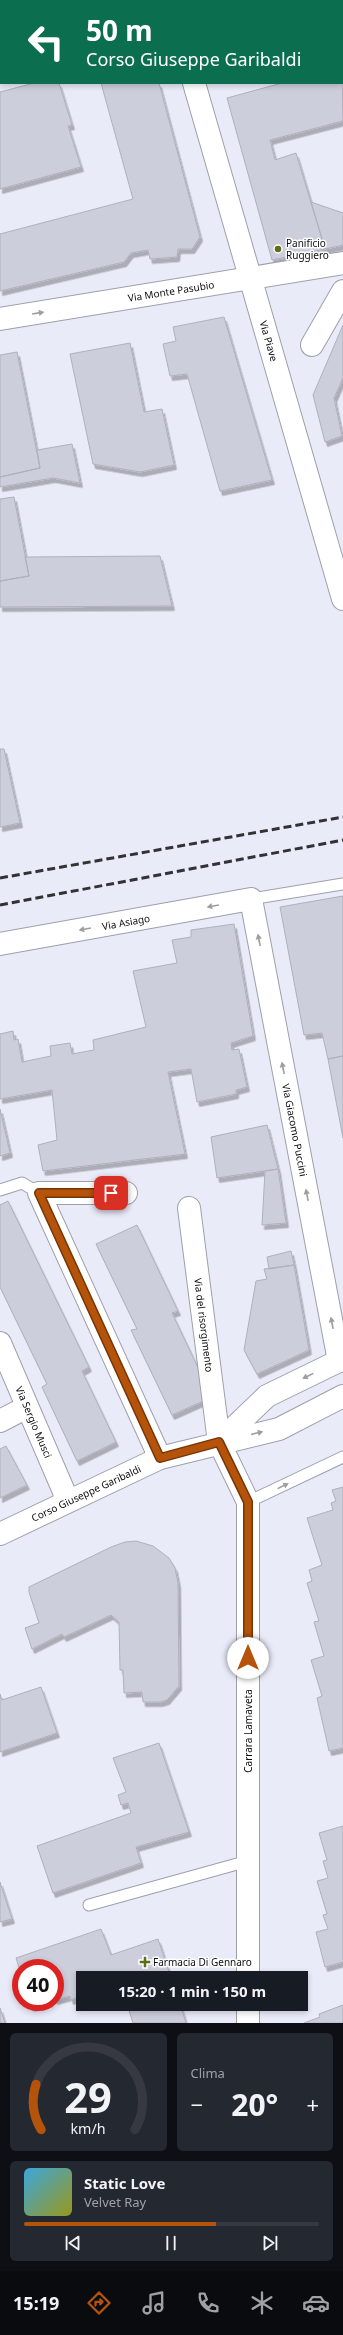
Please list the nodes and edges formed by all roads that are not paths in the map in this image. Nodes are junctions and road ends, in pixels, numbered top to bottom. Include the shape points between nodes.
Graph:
1 (195, 84) edge
2 (343, 263) edge
3 (251, 278) junction
4 (343, 291) edge
5 (0, 319) edge
6 (312, 345) dead end
7 (343, 599) edge
8 (343, 884) edge
9 (251, 899) junction
10 (0, 944) edge
11 (0, 1190) edge
12 (39, 1193) junction
13 (126, 1193) dead end
14 (189, 1208) dead end
15 (0, 1343) edge
16 (341, 1360) edge
17 (343, 1396) edge
18 (27, 1407) junction
19 (0, 1421) edge
20 (219, 1442) junction
21 (343, 1457) edge
22 (160, 1458) junction
23 (68, 1501) junction
24 (248, 1502) junction
25 (0, 1534) edge
26 (248, 1861) junction
27 (89, 1905) dead end
28 (248, 1971) edge
29 (248, 2011) edge
30 (248, 2023) edge

1 - 3 street, Via Piave
2 - 3 street, Via Monte Pasubio
5 -> 3 street, Via Monte Pasubio
3 - 7 street, Via Piave
4 - 6 street
8 - 9 lane
9 -> 10 street, Via Asiago
16 -> 9 street, Via Giacomo Puccini
11 - 12 lane via 22,1183
12 - 13 street
12 - 22 street
14 - 20 street, Via del risorgimento
15 - 18 street, Via Sergio Musci
16 -> 20 street, Corso Giuseppe Garibaldi via 266,1396
20 -> 17 street, Corso Giuseppe Garibaldi via 278,1429
18 - 19 street
18 - 23 street, Via Sergio Musci
20 - 22 street, Corso Giuseppe Garibaldi
20 - 24 street, Carrara Lamaveta
24 -> 21 lane
22 - 23 street, Corso Giuseppe Garibaldi
23 - 25 street, Corso Giuseppe Garibaldi
24 - 26 street, Carrara Lamaveta
26 - 27 lane
26 - 28 street, Carrara Lamaveta
29 - 30 street

